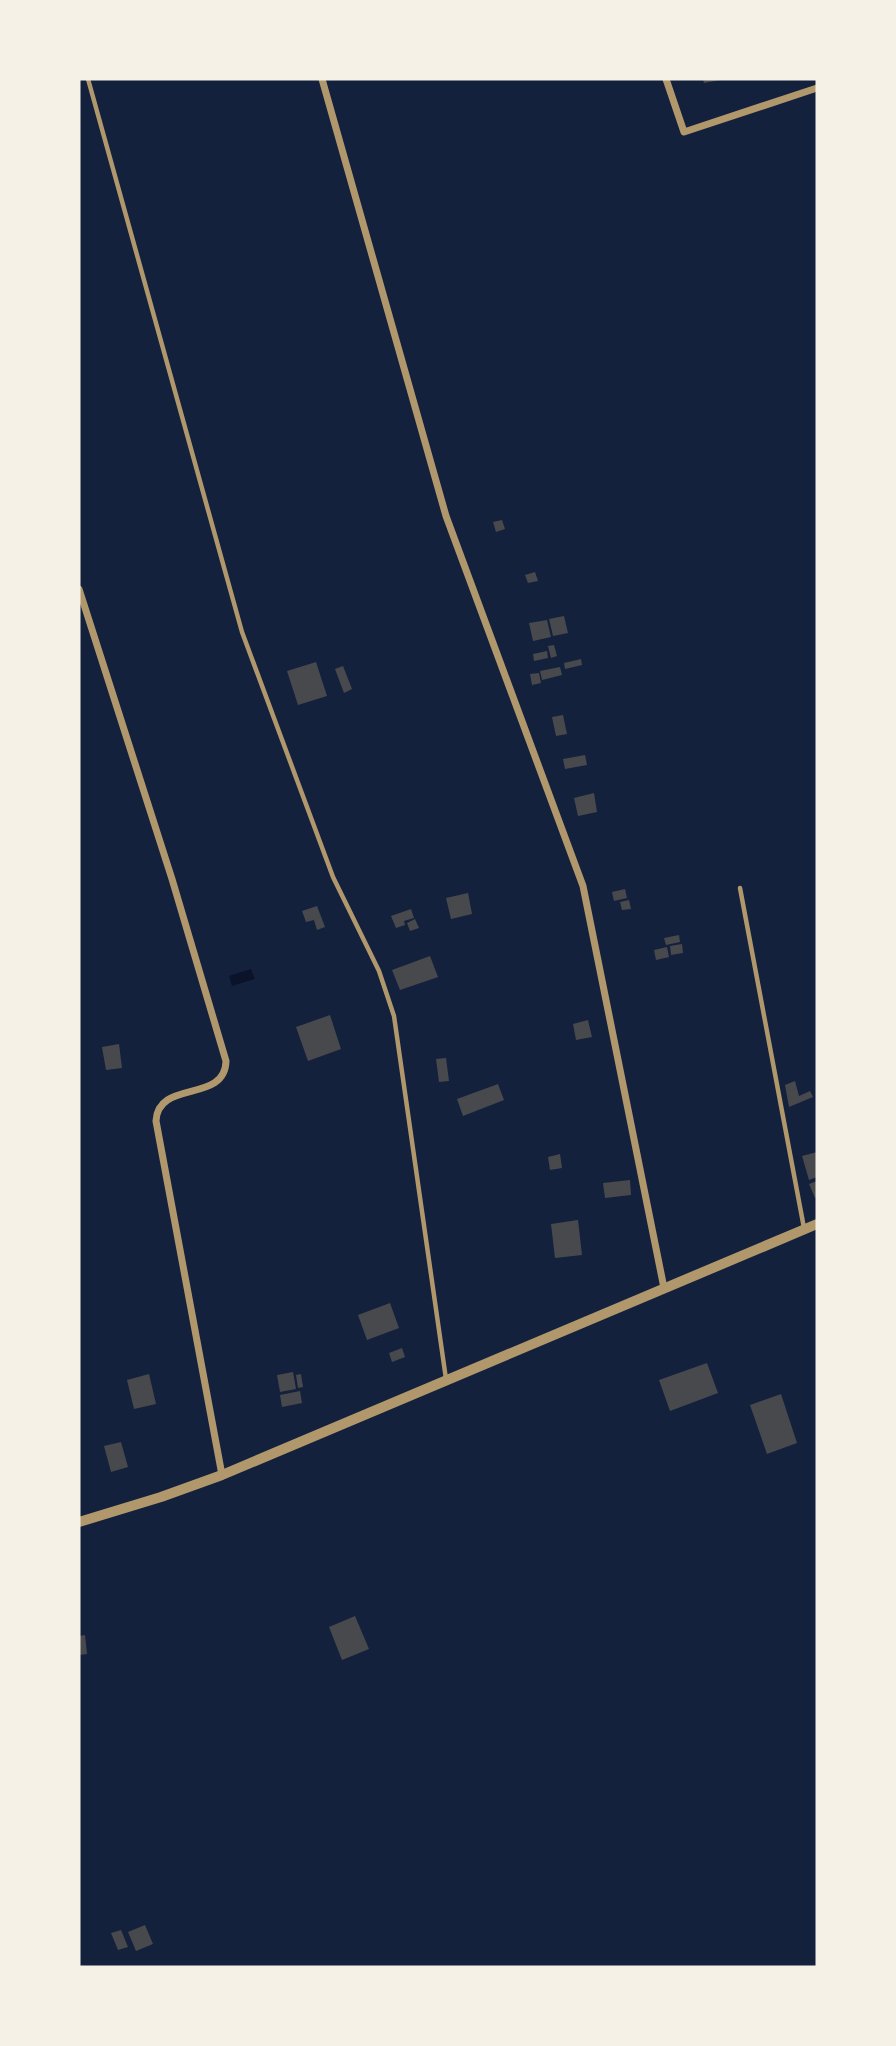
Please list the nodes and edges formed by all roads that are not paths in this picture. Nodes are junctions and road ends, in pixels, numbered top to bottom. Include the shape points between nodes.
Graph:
1 (88, 79) edge
2 (322, 79) edge
3 (666, 79) edge
4 (817, 88) edge
5 (79, 589) edge
6 (740, 888) dead end
7 (817, 1224) edge
8 (805, 1229) junction
9 (664, 1288) junction
10 (446, 1380) junction
11 (222, 1475) junction
12 (79, 1522) edge

1 - 10 lane via 242,632 333,877 379,971 394,1016
2 - 9 street via 446,516 583,886
3 - 4 street via 684,132
5 - 11 street via 226,1061 224,1073 215,1083 168,1098 157,1111 156,1121
6 - 8 lane
7 - 8 street
8 - 9 street
9 - 10 street
10 - 11 street
11 - 12 street

